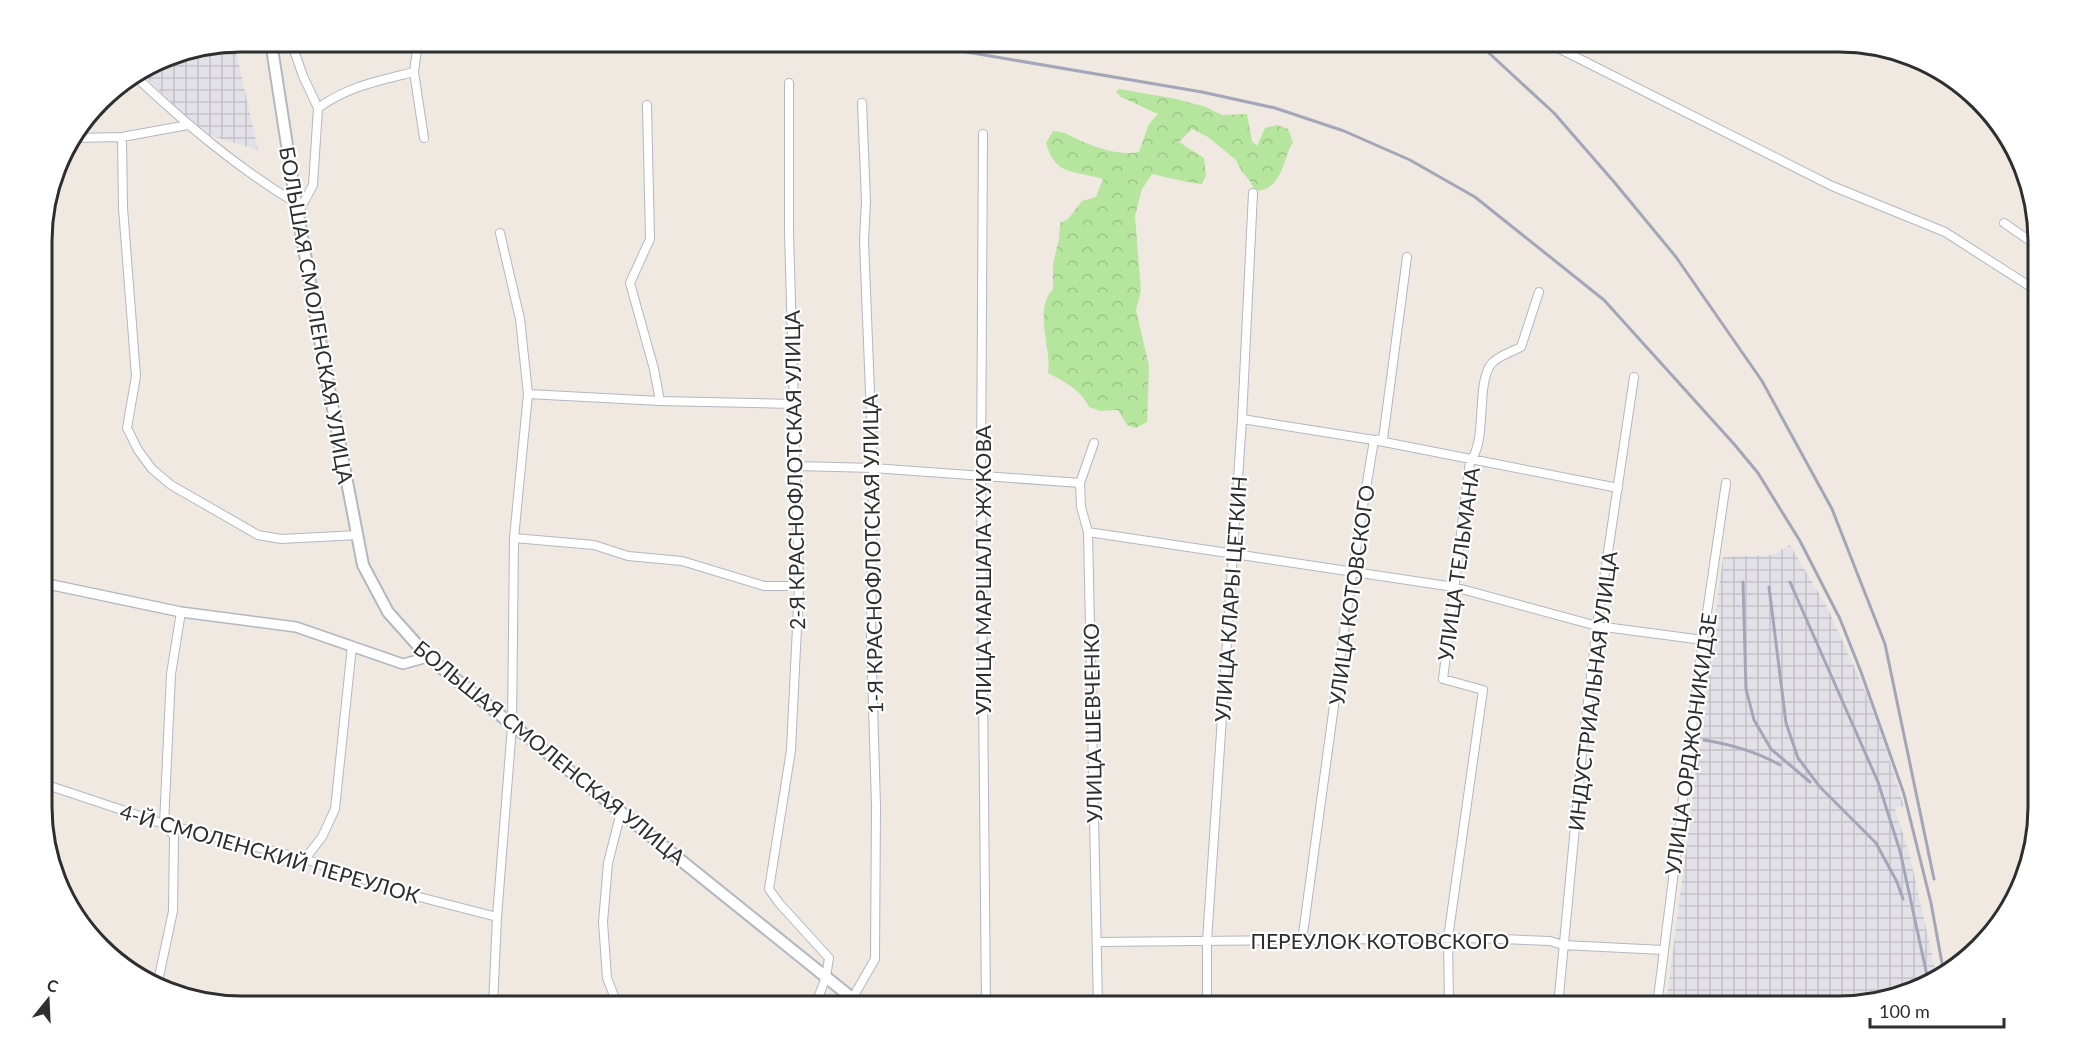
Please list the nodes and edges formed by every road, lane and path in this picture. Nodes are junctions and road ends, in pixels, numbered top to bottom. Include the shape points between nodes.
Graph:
1 (272, 53) edge
2 (295, 53) edge
3 (417, 53) edge
4 (1568, 53) edge
5 (414, 72) junction
6 (141, 82) edge
7 (789, 83) dead end
8 (862, 103) dead end
9 (647, 105) dead end
10 (318, 108) junction
11 (188, 125) junction
12 (983, 134) dead end
13 (122, 137) junction
14 (83, 138) edge
15 (424, 138) dead end
16 (1253, 193) dead end
17 (297, 208) junction
18 (2004, 223) dead end
19 (500, 233) dead end
20 (2028, 239) edge
21 (1407, 257) dead end
22 (2028, 285) edge
23 (1539, 292) dead end
24 (1634, 377) dead end
25 (528, 394) junction
26 (660, 401) junction
27 (794, 404) junction
28 (1242, 419) junction
29 (1374, 440) junction
30 (1094, 442) dead end
31 (1470, 460) junction
32 (797, 466) junction
33 (873, 468) junction
34 (981, 476) junction
35 (1080, 483) junction
36 (1726, 483) dead end
37 (1618, 488) junction
38 (1088, 532) junction
39 (358, 535) junction
40 (514, 538) junction
41 (1233, 554) junction
42 (1352, 573) junction
43 (53, 585) edge
44 (799, 586) junction
45 (1454, 587) junction
46 (181, 612) junction
47 (1597, 626) junction
48 (1703, 640) junction
49 (352, 646) junction
50 (428, 657) junction
51 (512, 726) junction
52 (53, 787) edge
53 (621, 812) junction
54 (164, 824) junction
55 (305, 859) junction
56 (497, 917) junction
57 (1448, 938) junction
58 (1207, 941) junction
59 (1302, 941) junction
60 (1097, 942) junction
61 (1563, 945) junction
62 (1663, 950) junction
63 (159, 976) edge
64 (826, 977) junction
65 (1098, 995) edge
66 (1207, 995) edge
67 (1449, 995) edge
68 (1559, 995) edge
69 (1658, 995) edge
70 (493, 996) edge
71 (614, 996) edge
72 (819, 996) edge
73 (848, 996) edge
74 (860, 996) edge
75 (986, 996) edge

1 - 17 main road, БОЛЬШАЯ СМОЛЕНСКАЯ УЛИЦА
2 - 10 street
3 - 5 street
4 - 22 street via 1832,186 1945,232
5 - 10 street via 336,95
5 - 15 street
6 - 11 street
7 - 27 street, 2-Я КРАСНОФЛОТСКАЯ УЛИЦА
8 - 33 street, 1-Я КРАСНОФЛОТСКАЯ УЛИЦА
9 - 26 street via 650,239 630,283
10 - 17 street via 313,185
11 - 13 street
11 - 17 street
12 - 34 street, УЛИЦА МАРШАЛА ЖУКОВА
13 - 14 street
13 - 39 street via 136,375 127,428 138,450 171,485 258,535 281,539
16 - 28 street, УЛИЦА КЛАРЫ ЦЕТКИН
17 - 39 main road, БОЛЬШАЯ СМОЛЕНСКАЯ УЛИЦА
18 - 20 street
19 - 25 street via 520,319
21 - 29 street, УЛИЦА КОТОВСКОГО via 1383,439
23 - 31 street, УЛИЦА ТЕЛЬМАНА via 1521,347 1491,364 1484,382 1474,457
24 - 37 street, ИНДУСТРИАЛЬНАЯ УЛИЦА
25 - 26 street
25 - 40 street
26 - 27 street
27 - 32 street, 2-Я КРАСНОФЛОТСКАЯ УЛИЦА
28 - 29 street
28 - 41 street, УЛИЦА КЛАРЫ ЦЕТКИН
29 - 31 street
29 - 42 street, УЛИЦА КОТОВСКОГО
30 - 35 street, УЛИЦА ШЕВЧЕНКО
31 - 37 street
31 - 45 street, УЛИЦА ТЕЛЬМАНА
32 - 33 street
32 - 44 street, 2-Я КРАСНОФЛОТСКАЯ УЛИЦА
33 - 34 street
33 - 74 street, 1-Я КРАСНОФЛОТСКАЯ УЛИЦА via 875,959
34 - 35 street
34 - 75 street, УЛИЦА МАРШАЛА ЖУКОВА
35 - 38 street, УЛИЦА ШЕВЧЕНКО
36 - 48 street, УЛИЦА ОРДЖОНИКИДЗЕ
37 - 47 street, ИНДУСТРИАЛЬНАЯ УЛИЦА
38 - 41 street
38 - 60 street, УЛИЦА ШЕВЧЕНКО
39 - 50 main road, БОЛЬШАЯ СМОЛЕНСКАЯ УЛИЦА via 363,565 388,612
40 - 44 street via 594,545 628,556 682,561 764,586
40 - 51 street
41 - 42 street
41 - 58 street, УЛИЦА КЛАРЫ ЦЕТКИН
42 - 45 street
42 - 59 street, УЛИЦА КОТОВСКОГО
43 - 46 street
44 - 64 street, 2-Я КРАСНОФЛОТСКАЯ УЛИЦА via 791,750 769,889 829,958
45 - 47 street
45 - 57 street, УЛИЦА ТЕЛЬМАНА via 1443,679 1483,690
46 - 49 street via 296,627
46 - 54 street via 171,674
47 - 48 street
47 - 61 street, ИНДУСТРИАЛЬНАЯ УЛИЦА
48 - 62 street, УЛИЦА ОРДЖОНИКИДЗЕ
49 - 50 street via 404,664
49 - 55 street via 335,809 322,837
50 - 51 main road, БОЛЬШАЯ СМОЛЕНСКАЯ УЛИЦА
51 - 53 main road, БОЛЬШАЯ СМОЛЕНСКАЯ УЛИЦА
51 - 56 street
52 - 54 street, 4-Й СМОЛЕНСКИЙ ПЕРЕУЛОК
53 - 64 main road, БОЛЬШАЯ СМОЛЕНСКАЯ УЛИЦА
53 - 71 street via 608,863 603,922 607,978
54 - 55 street, 4-Й СМОЛЕНСКИЙ ПЕРЕУЛОК
54 - 63 street via 174,836 173,911
55 - 56 street, 4-Й СМОЛЕНСКИЙ ПЕРЕУЛОК via 400,892
56 - 70 street
57 - 59 street, ПЕРЕУЛОК КОТОВСКОГО
57 - 61 street, ПЕРЕУЛОК КОТОВСКОГО via 1550,941
57 - 67 street, УЛИЦА ТЕЛЬМАНА
58 - 59 street, ПЕРЕУЛОК КОТОВСКОГО
58 - 60 street, ПЕРЕУЛОК КОТОВСКОГО
58 - 66 street, УЛИЦА КЛАРЫ ЦЕТКИН
60 - 65 street, УЛИЦА ШЕВЧЕНКО
61 - 62 street, ПЕРЕУЛОК КОТОВСКОГО
61 - 68 street, ИНДУСТРИАЛЬНАЯ УЛИЦА
62 - 69 street, УЛИЦА ОРДЖОНИКИДЗЕ
64 - 72 street
64 - 73 main road, БОЛЬШАЯ СМОЛЕНСКАЯ УЛИЦА

